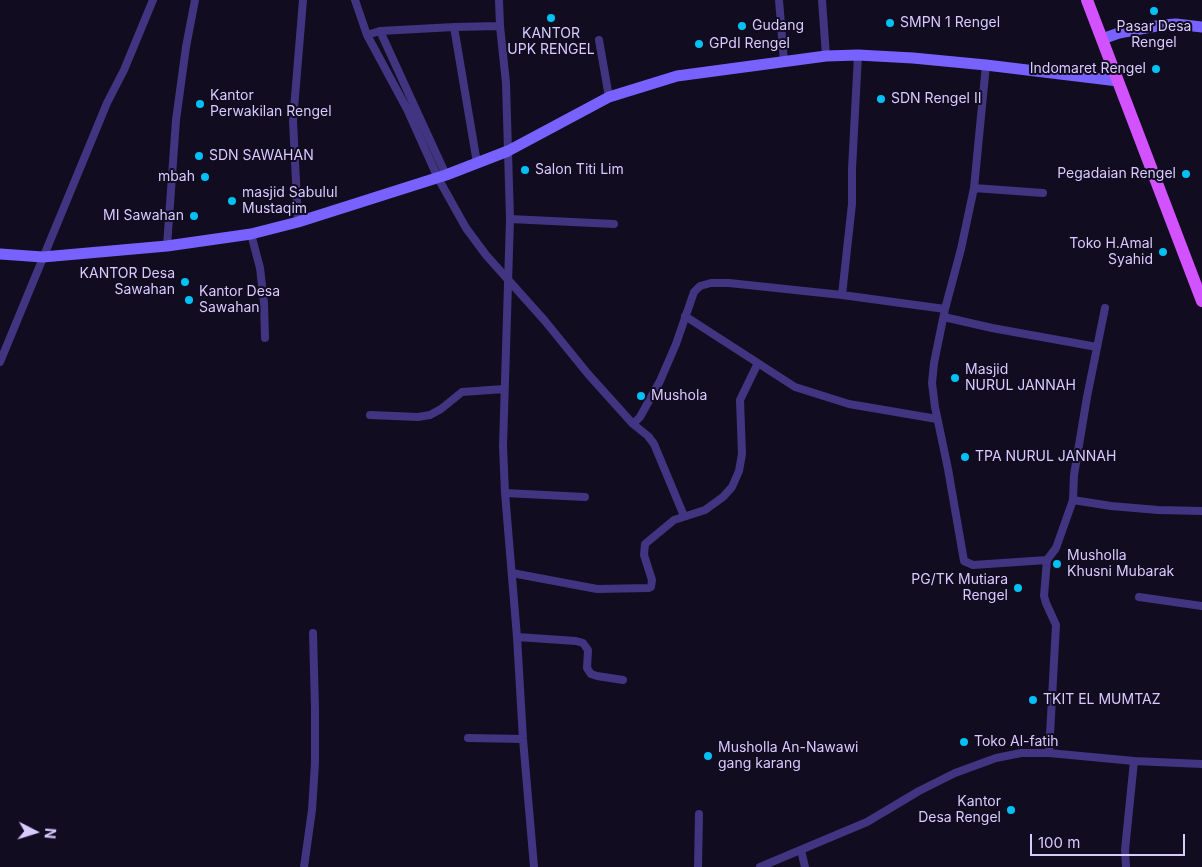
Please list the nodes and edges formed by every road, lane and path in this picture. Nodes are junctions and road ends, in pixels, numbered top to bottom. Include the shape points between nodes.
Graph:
1 (153, 0) edge
2 (195, 0) edge
3 (303, 0) edge
4 (355, 0) edge
5 (499, 0) edge
6 (779, 0) edge
7 (822, 0) edge
8 (1087, 0) edge
9 (454, 26) junction
10 (500, 26) junction
11 (1202, 28) edge
12 (374, 33) junction
13 (1102, 39) junction
14 (599, 40) dead end
15 (858, 55) junction
16 (826, 56) junction
17 (784, 62) junction
18 (986, 65) junction
19 (1118, 81) junction
20 (609, 97) junction
21 (508, 151) junction
22 (477, 163) junction
23 (442, 177) junction
24 (974, 188) junction
25 (1043, 192) dead end
26 (510, 218) junction
27 (298, 222) junction
28 (614, 224) dead end
29 (251, 234) junction
30 (167, 246) junction
31 (0, 254) edge
32 (43, 257) junction
33 (508, 277) junction
34 (842, 295) junction
35 (1202, 301) edge
36 (1105, 308) dead end
37 (945, 313) junction
38 (685, 316) junction
39 (265, 338) dead end
40 (1097, 348) junction
41 (0, 362) edge
42 (758, 364) junction
43 (504, 390) junction
44 (370, 415) dead end
45 (937, 419) junction
46 (636, 421) junction
47 (505, 493) junction
48 (585, 497) dead end
49 (1073, 500) junction
50 (1202, 510) edge
51 (687, 516) junction
52 (1047, 560) junction
53 (512, 573) junction
54 (1139, 597) dead end
55 (1202, 606) edge
56 (313, 633) dead end
57 (517, 637) junction
58 (624, 680) dead end
59 (468, 738) dead end
60 (523, 739) junction
61 (1048, 753) junction
62 (1134, 761) junction
63 (1202, 764) edge
64 (699, 814) dead end
65 (801, 850) junction
66 (304, 867) edge
67 (534, 867) edge
68 (698, 867) edge
69 (760, 867) edge
70 (806, 867) edge
71 (1126, 867) edge

1 - 32 street
2 - 30 street via 176,120
3 - 27 street via 293,121
4 - 12 street
5 - 10 street
6 - 17 street
7 - 16 street
8 - 13 main road
9 - 10 street
9 - 12 street
9 - 22 street
10 - 21 street
11 - 13 street via 1162,25
12 - 23 street
12 - 23 street via 407,109
13 - 19 main road
14 - 20 street
15 - 16 street
15 - 18 street
15 - 34 street via 852,204
16 - 17 street
17 - 20 street via 677,76
18 - 19 street
18 - 24 street
19 - 35 main road
20 - 21 street
21 - 22 street
21 - 26 street
22 - 23 street
23 - 27 street
23 - 33 street via 466,228
24 - 25 street
24 - 37 street
26 - 28 street
26 - 33 street
27 - 29 street
29 - 30 street
29 - 39 street via 260,268
30 - 32 street
31 - 32 street
32 - 41 street
33 - 43 street
33 - 46 street via 588,374
34 - 37 street
34 - 38 street via 729,282 711,283 694,292
36 - 40 street
37 - 40 street via 992,328
37 - 45 street via 932,383
38 - 42 street
38 - 46 street via 660,381
40 - 49 street via 1074,475
42 - 45 street via 795,387 819,396
42 - 51 street via 740,400 742,454 732,487 705,510
43 - 44 street via 462,392 430,415
43 - 47 street
45 - 52 street via 964,561 973,565
46 - 51 street via 654,444
47 - 48 street
47 - 53 street
49 - 50 street via 1158,510
49 - 52 street via 1056,548
51 - 53 street via 659,532 644,547 652,580 649,588 597,589
52 - 61 street via 1044,596 1056,625
53 - 57 street
54 - 55 street
56 - 66 street via 315,763
57 - 58 street via 583,643 588,650 587,668 591,674
57 - 60 street
59 - 60 street
60 - 67 street
61 - 62 street
61 - 65 street via 996,758 955,773 867,822
62 - 63 street
62 - 71 street
64 - 68 street
65 - 69 street
65 - 70 street

